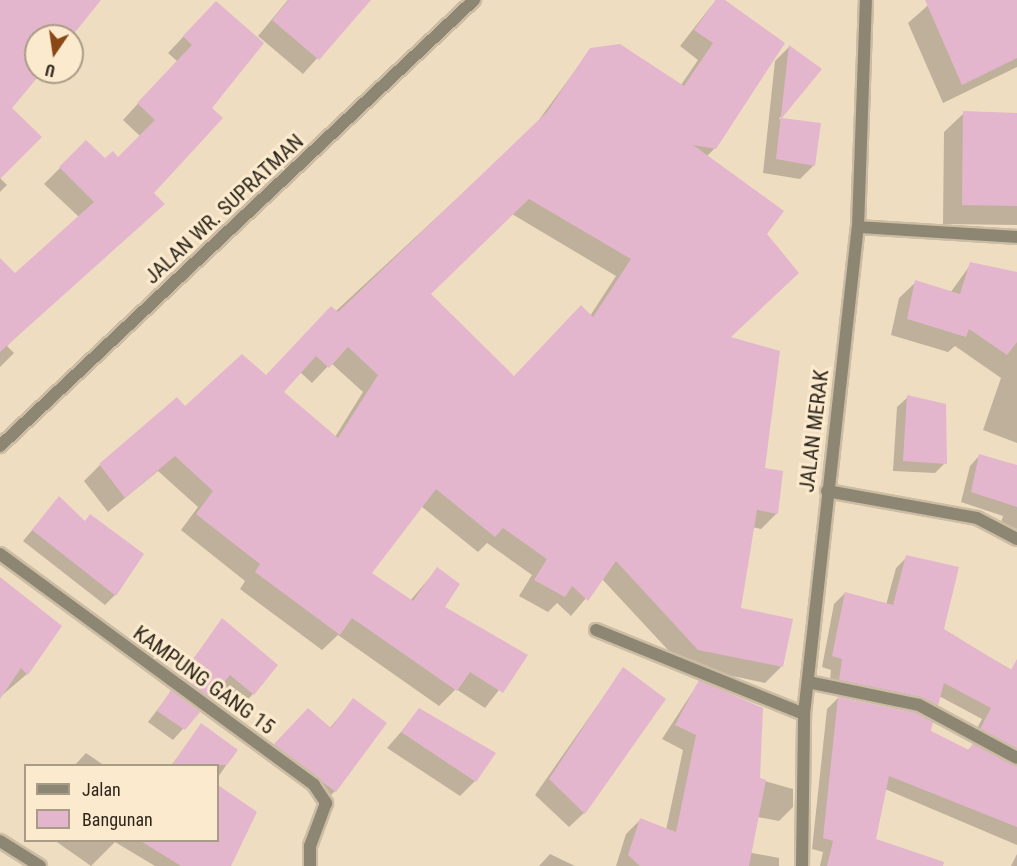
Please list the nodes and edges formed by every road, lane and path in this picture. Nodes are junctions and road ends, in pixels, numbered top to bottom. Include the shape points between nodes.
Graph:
1 (474, 0) edge
2 (866, 0) edge
3 (858, 227) junction
4 (1017, 237) edge
5 (0, 446) edge
6 (827, 491) junction
7 (1017, 539) edge
8 (0, 554) edge
9 (596, 630) dead end
10 (808, 682) junction
11 (804, 714) junction
12 (1017, 758) edge
13 (0, 841) edge
14 (40, 866) edge
15 (310, 866) edge
16 (802, 866) edge

1 - 5 street, JALAN WR. SUPRATMAN
2 - 3 street, JALAN MERAK
3 - 4 street
3 - 6 street, JALAN MERAK
6 - 7 street via 977,518
6 - 10 street, JALAN MERAK
8 - 15 street, KAMPUNG GANG 15 via 314,784 326,803 310,846
9 - 11 street
10 - 11 street, JALAN MERAK
10 - 12 street via 919,705
11 - 16 street, JALAN MERAK
13 - 14 street

